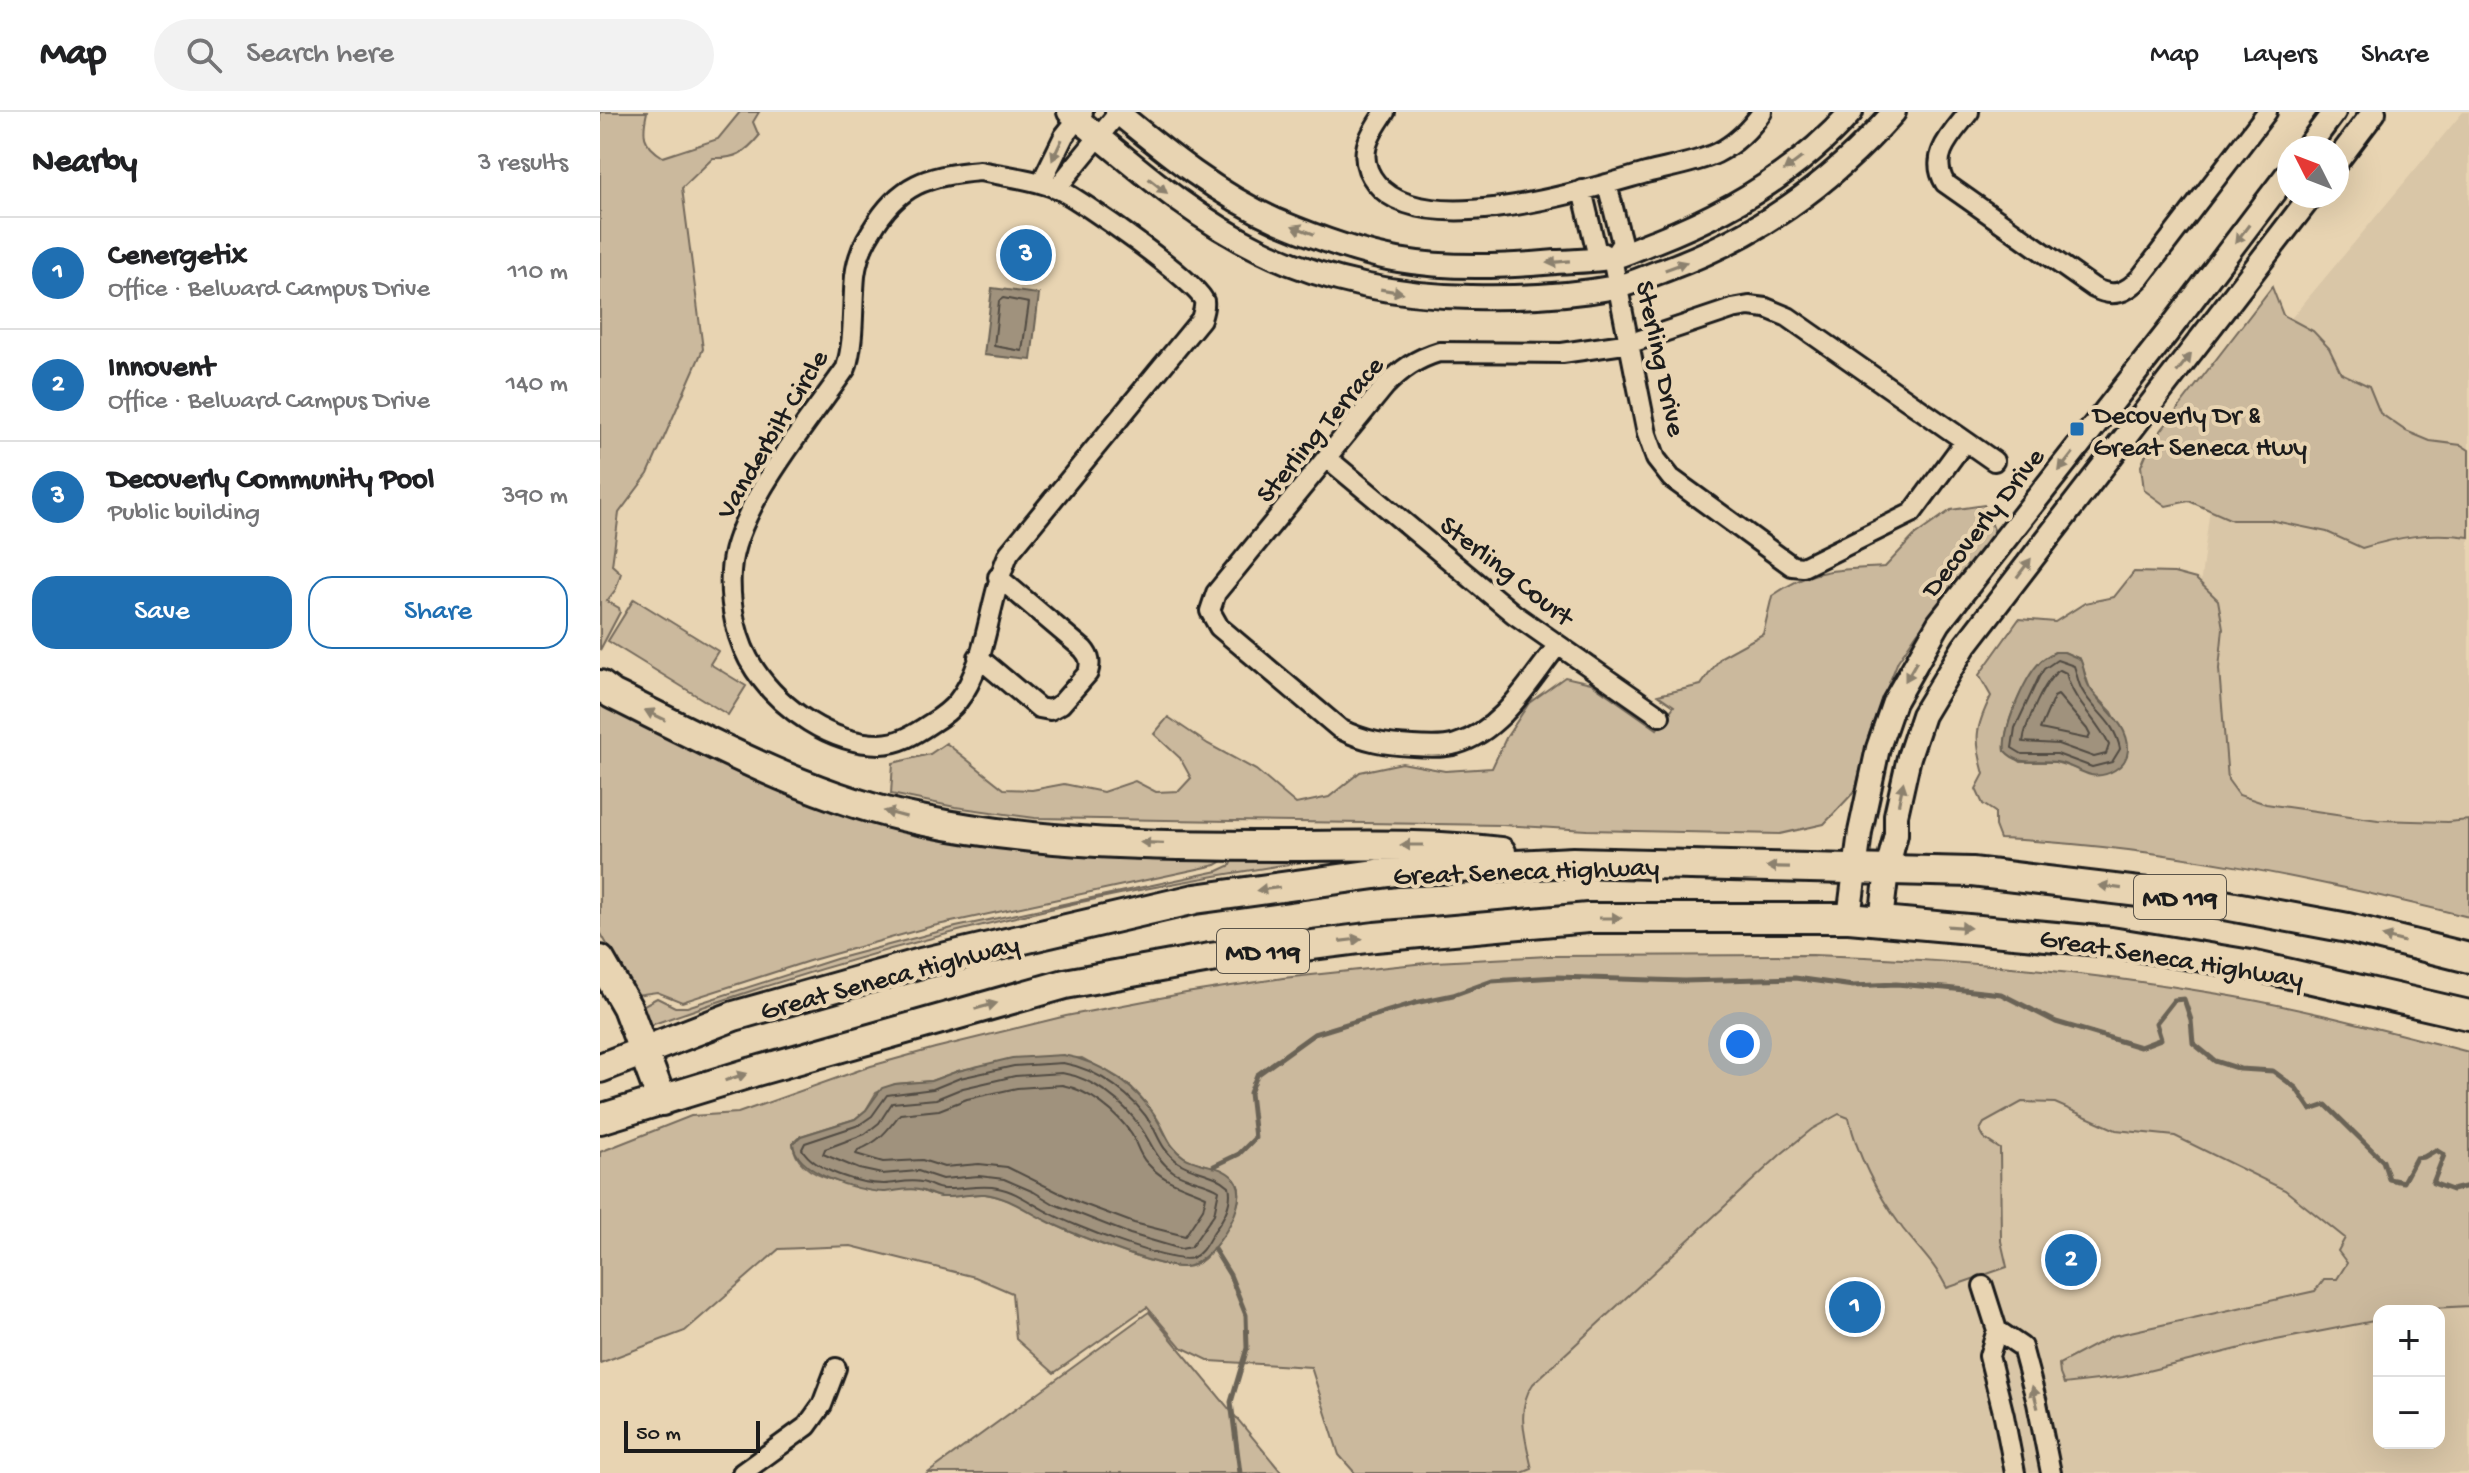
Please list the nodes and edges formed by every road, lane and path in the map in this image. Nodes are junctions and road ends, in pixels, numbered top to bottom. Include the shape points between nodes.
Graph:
1 (1118, 112) edge
2 (1385, 112) edge
3 (1762, 112) edge
4 (1851, 112) edge
5 (1894, 112) edge
6 (1969, 112) edge
7 (2267, 112) edge
8 (2334, 112) edge
9 (2374, 112) edge
10 (1076, 114) edge
11 (1098, 136) junction
12 (2316, 136) edge
13 (2349, 145) edge
14 (1607, 184) junction
15 (1048, 186) junction
16 (2277, 188) edge
17 (1582, 190) junction
18 (2302, 208) edge
19 (1612, 258) junction
20 (1619, 286) junction
21 (1631, 343) junction
22 (1965, 441) junction
23 (1327, 458) junction
24 (1994, 461) dead end
25 (998, 577) junction
26 (1558, 645) junction
27 (978, 657) junction
28 (600, 685) edge
29 (1660, 716) dead end
30 (1573, 862) junction
31 (1856, 869) junction
32 (1887, 870) junction
33 (1849, 918) junction
34 (1881, 921) junction
35 (2469, 958) edge
36 (600, 960) edge
37 (2469, 1015) edge
38 (643, 1051) junction
39 (600, 1067) edge
40 (662, 1101) junction
41 (610, 1115) edge
42 (1983, 1286) dead end
43 (1997, 1330) junction
44 (836, 1368) dead end
45 (742, 1473) edge
46 (2015, 1473) edge
47 (2051, 1473) edge

1 - 11 street
19 -> 1 street via 1455,265 1398,260 1335,243 1219,191
2 - 17 street via 1368,135 1366,164 1381,190 1411,206 1514,207
3 - 14 street via 1752,127 1717,153
4 -> 19 street via 1796,163 1748,196 1704,222
20 -> 5 street via 1708,255 1764,224 1816,188
6 - 7 street via 1940,155 1945,183 2094,288 2116,294 2140,278
8 - 12 street
9 - 13 street
10 - 11 street
10 -> 15 street
11 - 15 street
11 -> 20 street via 1201,218 1262,251 1322,273 1390,292 1450,297 1528,298
14 - 17 street
14 - 19 street via 1622,243
15 - 25 street, Vanderbilt Circle via 1134,239 1200,294 1204,310 1009,553
15 - 27 street, Vanderbilt Circle via 980,171 948,173 897,195 882,212 859,253 846,368 746,515 731,570 734,616 754,668 775,695 833,734 881,744 915,733 957,703
16 -> 31 street, Decoverly Drive via 1939,623 1894,702 1878,748
17 - 19 street via 1596,249
32 -> 18 street via 1909,757 1923,715 1964,647
19 - 20 street, Sterling Drive
20 - 21 street, Sterling Drive
21 - 22 street, Sterling Terrace via 1732,309 1766,308 1788,317
21 - 22 street, Sterling Drive via 1656,459 1671,478 1792,566 1803,567 1912,513
21 - 23 street, Sterling Terrace via 1562,353 1439,352 1420,358 1385,386
22 - 24 street, Sterling Terrace
23 - 26 street, Sterling Court
23 - 26 street, Sterling Terrace via 1216,593 1210,611 1219,627 1336,726 1359,739 1387,745 1454,745 1494,723
25 - 27 street, Vanderbilt Circle
25 - 27 street via 1083,649 1090,666 1061,704 1050,710 1039,708
26 - 29 street, Sterling Court
30 -> 28 main road via 1444,845 1231,846 1046,838 921,820 846,801 735,755
31 -> 30 main road, Great Seneca Highway / MD 119
30 -> 38 main road, Great Seneca Highway / MD 119 via 1397,871 1195,899 921,963 734,1016
31 - 32 main road, Great Seneca Highway / MD 119
31 - 33 street, Decoverly Drive
32 - 34 street
35 -> 32 main road, Great Seneca Highway / MD 119 via 2348,928 2181,897 1972,872
33 - 34 main road, Great Seneca Highway / MD 119
40 -> 33 main road, Great Seneca Highway / MD 119 via 1065,984 1210,958 1588,918
34 -> 37 main road, Great Seneca Highway / MD 119 via 2111,942 2251,965
36 - 38 main road via 627,1007
38 - 39 main road, Great Seneca Highway / MD 119
38 - 40 main road
39 - 41 main road
40 - 41 main road, Great Seneca Highway / MD 119
42 - 43 street
43 - 46 street via 1989,1356
47 -> 43 street via 2022,1347
44 - 45 street via 816,1416

